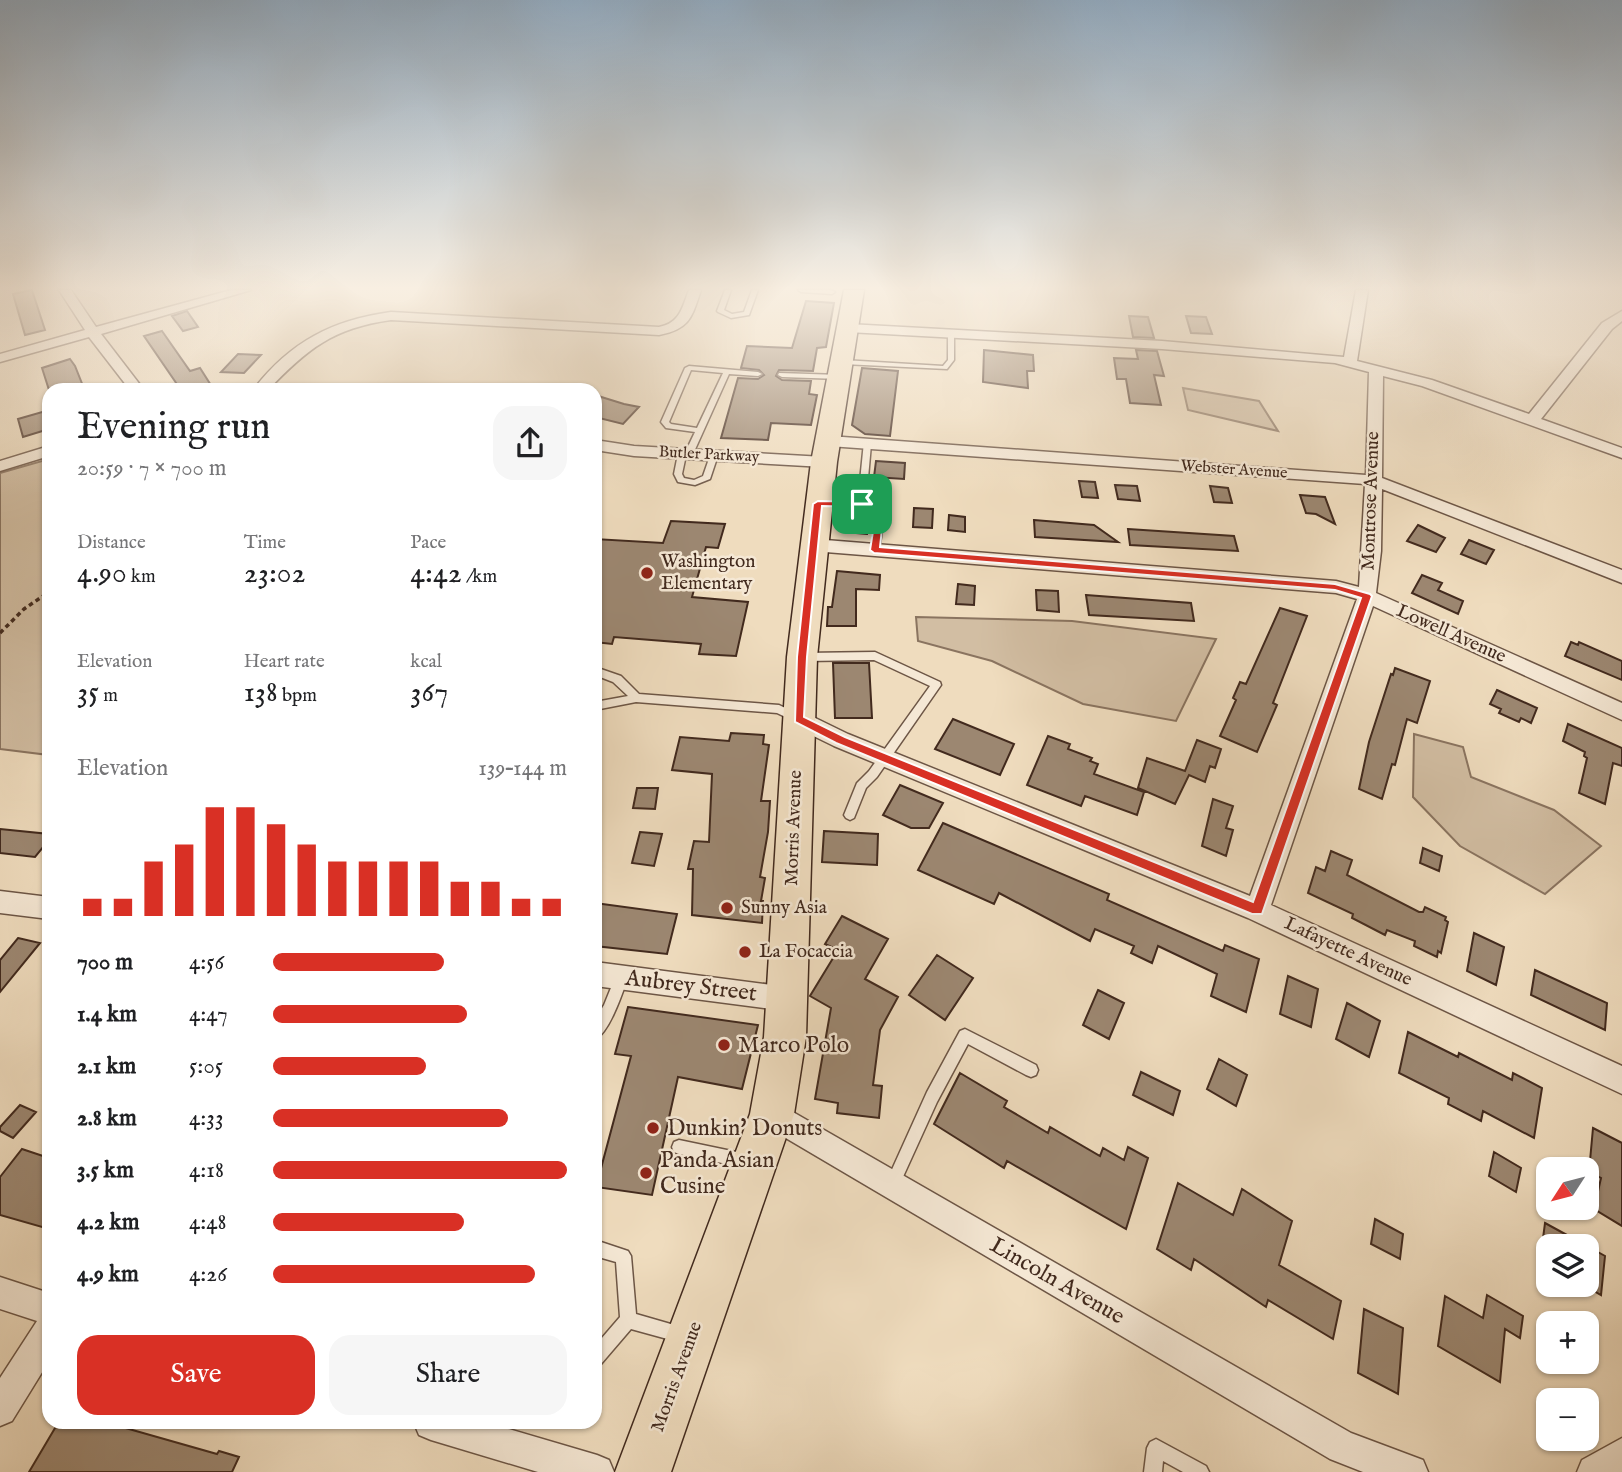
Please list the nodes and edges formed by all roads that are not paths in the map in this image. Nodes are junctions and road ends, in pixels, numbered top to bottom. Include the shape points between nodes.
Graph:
1 (112, 359) edge
2 (291, 359) edge
3 (843, 359) edge
4 (951, 359) edge
5 (1327, 359) edge
6 (1351, 359) edge
7 (1581, 359) edge
8 (1350, 362) junction
9 (1376, 368) junction
10 (841, 370) junction
11 (727, 371) junction
12 (758, 374) dead end
13 (782, 375) dead end
14 (132, 383) edge
15 (267, 383) edge
16 (1532, 420) junction
17 (700, 431) junction
18 (867, 444) junction
19 (602, 446) edge
20 (826, 451) junction
21 (42, 453) edge
22 (1622, 453) edge
23 (685, 454) junction
24 (714, 455) junction
25 (0, 466) edge
26 (1372, 480) junction
27 (818, 504) junction
28 (862, 504) junction
29 (813, 545) junction
30 (874, 550) junction
31 (1622, 576) edge
32 (1367, 596) junction
33 (802, 657) junction
34 (602, 674) edge
35 (636, 698) junction
36 (602, 705) edge
37 (1622, 712) edge
38 (799, 719) junction
39 (884, 758) junction
40 (850, 815) dead end
41 (0, 902) edge
42 (42, 907) edge
43 (1257, 910) junction
44 (602, 975) edge
45 (622, 977) junction
46 (788, 999) junction
47 (602, 1021) edge
48 (1031, 1070) dead end
49 (1622, 1080) edge
50 (772, 1114) junction
51 (679, 1147) dead end
52 (756, 1163) junction
53 (892, 1185) junction
54 (602, 1250) edge
55 (0, 1293) edge
56 (42, 1307) edge
57 (628, 1320) junction
58 (691, 1338) junction
59 (42, 1342) edge
60 (602, 1350) edge
61 (0, 1409) edge
62 (451, 1429) edge
63 (1622, 1455) edge
64 (597, 1472) edge
65 (643, 1472) edge
66 (1153, 1472) edge
67 (1200, 1472) edge
68 (1410, 1472) edge
69 (1594, 1472) edge

1 - 14 street
2 - 15 street
3 - 10 main road, Morris Avenue
4 - 10 lane via 945,368
5 - 8 street
6 - 8 street
7 - 16 street
8 - 9 street
9 - 16 street
9 - 26 street, Montrose Avenue
10 - 13 lane
10 - 20 main road, Morris Avenue
11 - 12 lane
11 - 17 lane
11 - 17 lane via 689,368 665,422
16 - 22 street
17 - 23 lane
18 - 20 street, Webster Avenue
18 - 26 street, Webster Avenue
18 - 28 lane
19 - 23 street, Butler Parkway
20 - 24 street, Butler Parkway
20 - 27 main road, Morris Avenue
21 - 25 street
23 - 24 street, Butler Parkway
23 - 24 lane via 678,474 690,482 707,477
26 - 31 street, Webster Avenue
26 - 32 street, Montrose Avenue
27 - 28 lane
27 - 29 main road, Morris Avenue
28 - 30 lane via 881,512
29 - 30 street, Lowell Avenue
29 - 33 main road, Morris Avenue
30 - 32 street, Lowell Avenue via 1335,587
32 - 37 street, Lowell Avenue
32 - 43 street, Montrose Avenue
33 - 38 main road, Morris Avenue
33 - 39 lane via 875,656 936,685
34 - 35 lane via 617,679
35 - 36 lane
35 - 38 lane via 779,709
38 - 39 street, Lafayette Avenue
38 - 46 main road, Morris Avenue
39 - 40 lane via 861,786
39 - 43 street, Lafayette Avenue
41 - 42 street
43 - 49 street, Lafayette Avenue
44 - 45 street, Aubrey Street
45 - 46 street, Aubrey Street
45 - 47 lane
46 - 50 main road, Morris Avenue
48 - 53 lane via 965,1036
50 - 52 main road, Morris Avenue
50 - 53 street, Lincoln Avenue
51 - 52 lane
52 - 58 main road, Morris Avenue
53 - 68 street, Lincoln Avenue via 1342,1447
54 - 57 lane via 623,1256
55 - 56 street
57 - 58 lane
57 - 60 lane
58 - 65 main road, Morris Avenue
59 - 61 street
62 - 64 street
63 - 69 street
66 - 67 lane via 1156,1448

